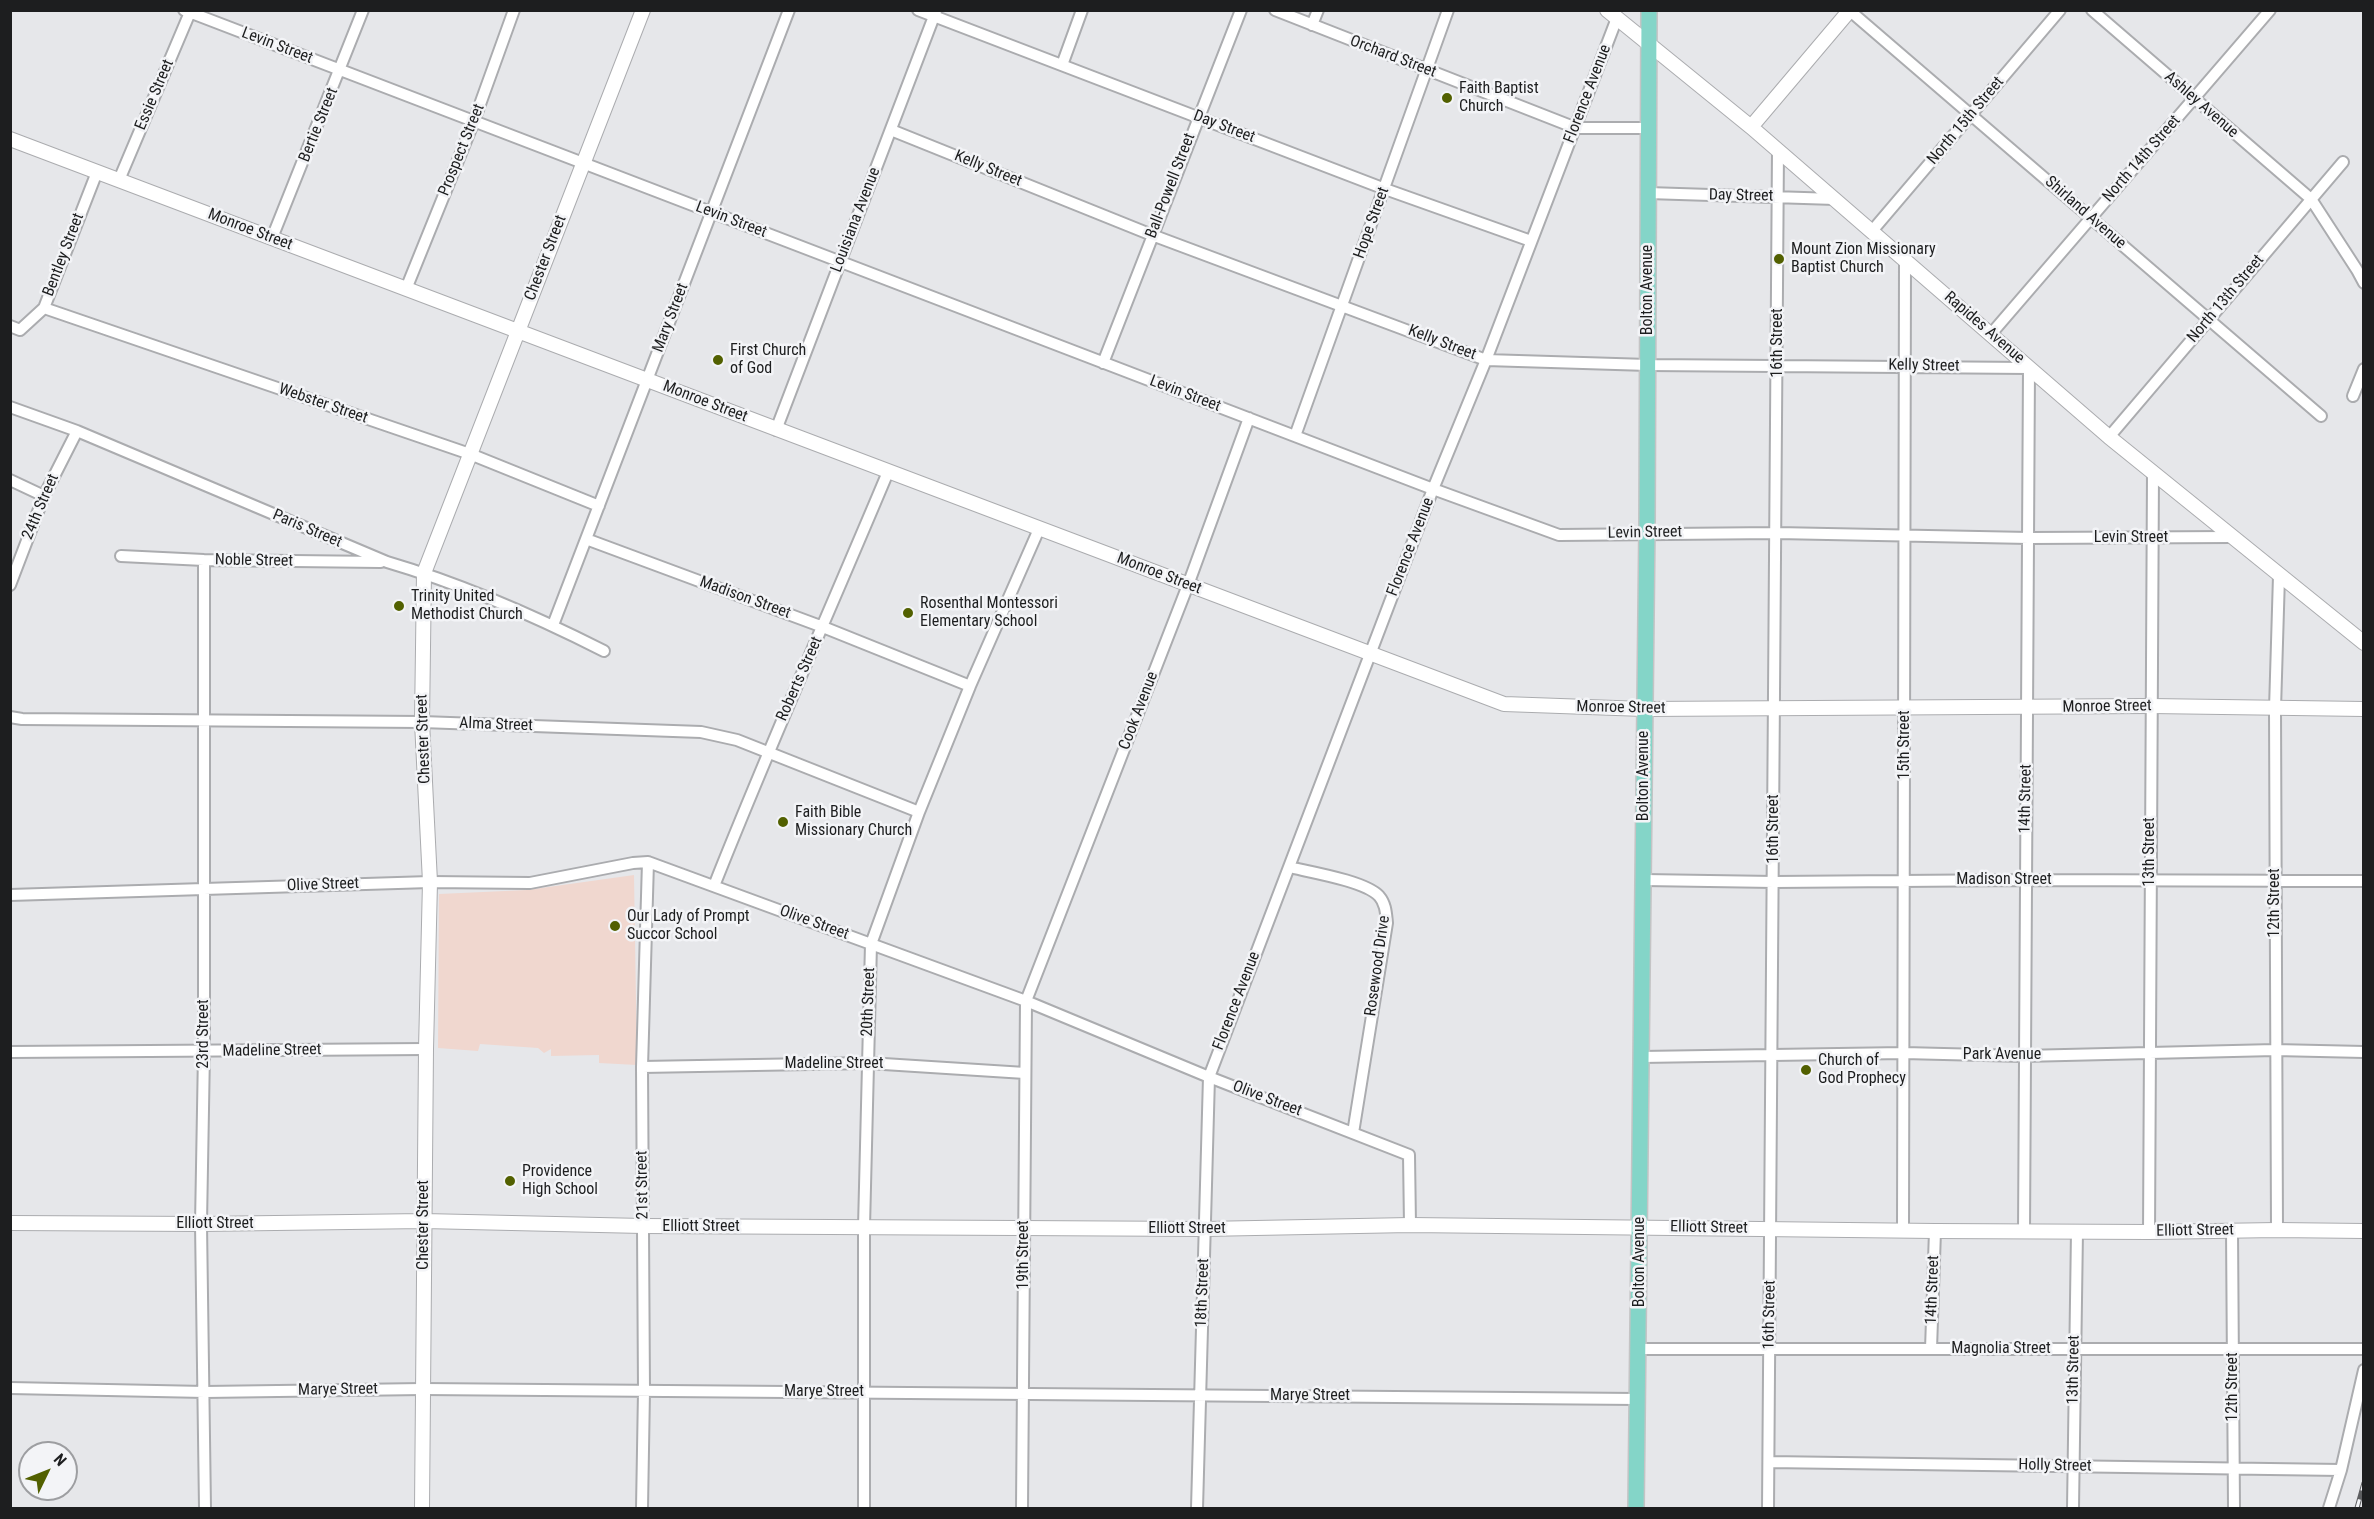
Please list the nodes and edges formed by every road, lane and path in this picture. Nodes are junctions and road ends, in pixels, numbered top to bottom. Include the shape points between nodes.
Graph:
1 (363, 10) edge
2 (514, 10) edge
3 (643, 10) edge
4 (789, 10) edge
5 (918, 10) edge
6 (1082, 10) edge
7 (1241, 10) edge
8 (1275, 10) edge
9 (1318, 10) edge
10 (1448, 10) edge
11 (1649, 10) edge
12 (2060, 10) edge
13 (2092, 10) edge
14 (2270, 10) edge
15 (188, 11) edge
16 (1850, 11) edge
17 (935, 14) edge
18 (1612, 14) edge
19 (1312, 25) junction
20 (1647, 44) junction
21 (1062, 65) junction
22 (341, 70) junction
23 (1427, 70) junction
24 (2194, 98) junction
25 (1971, 115) junction
26 (1198, 117) junction
27 (474, 122) junction
28 (1751, 126) junction
29 (1576, 128) junction
30 (1649, 128) junction
31 (891, 130) junction
32 (10, 139) edge
33 (1778, 150) junction
34 (2343, 162) dead end
35 (583, 163) junction
36 (97, 172) junction
37 (118, 180) junction
38 (1385, 189) junction
39 (1648, 193) junction
40 (1779, 196) junction
41 (1835, 199) junction
42 (2311, 199) junction
43 (712, 213) junction
44 (2090, 218) junction
45 (1872, 231) junction
46 (1152, 235) junction
47 (272, 238) junction
48 (1531, 242) junction
49 (1905, 260) junction
50 (840, 262) junction
51 (2364, 283) edge
52 (406, 289) junction
53 (1342, 305) junction
54 (44, 308) junction
55 (2208, 319) junction
56 (15, 328) edge
57 (518, 332) junction
58 (1991, 334) junction
59 (1486, 360) junction
60 (1103, 363) junction
61 (1648, 365) junction
62 (1778, 365) junction
63 (1906, 366) junction
64 (2029, 368) junction
65 (2364, 369) edge
66 (647, 381) junction
67 (2354, 396) dead end
68 (10, 407) edge
69 (2321, 416) dead end
70 (1249, 418) junction
71 (776, 429) junction
72 (77, 431) junction
73 (1295, 436) junction
74 (2109, 437) junction
75 (470, 454) junction
76 (888, 472) junction
77 (2153, 472) junction
78 (10, 480) edge
79 (1433, 489) junction
80 (44, 496) junction
81 (599, 506) junction
82 (1039, 529) junction
83 (1647, 533) junction
84 (1777, 533) junction
85 (1906, 537) junction
86 (2231, 537) junction
87 (2029, 538) junction
88 (2153, 538) junction
89 (586, 539) junction
90 (121, 556) dead end
91 (204, 560) junction
92 (387, 562) junction
93 (424, 573) junction
94 (2279, 576) junction
95 (10, 585) edge
96 (1188, 585) junction
97 (553, 626) junction
98 (823, 627) junction
99 (2362, 641) edge
100 (604, 651) dead end
101 (1370, 654) junction
102 (970, 686) junction
103 (2151, 706) junction
104 (1775, 708) junction
105 (1905, 708) junction
106 (2027, 708) junction
107 (2364, 708) edge
108 (1644, 709) junction
109 (2276, 709) junction
110 (10, 717) edge
111 (22, 719) junction
112 (205, 719) junction
113 (422, 722) junction
114 (10, 725) edge
115 (767, 752) junction
116 (919, 812) junction
117 (648, 862) junction
118 (1289, 867) junction
119 (1644, 880) junction
120 (1904, 880) junction
121 (2025, 880) junction
122 (2150, 881) junction
123 (2364, 881) edge
124 (430, 882) junction
125 (1774, 882) junction
126 (2276, 882) junction
127 (714, 886) junction
128 (204, 888) junction
129 (10, 895) edge
130 (871, 944) junction
131 (1026, 1001) junction
132 (426, 1049) junction
133 (2275, 1050) junction
134 (10, 1052) edge
135 (204, 1052) junction
136 (2364, 1052) edge
137 (1904, 1053) junction
138 (2149, 1053) junction
139 (1772, 1056) junction
140 (2023, 1056) junction
141 (1641, 1057) junction
142 (868, 1063) junction
143 (642, 1067) junction
144 (1025, 1072) junction
145 (1209, 1077) junction
146 (1353, 1133) junction
147 (424, 1221) junction
148 (10, 1223) edge
149 (201, 1224) junction
150 (1410, 1225) junction
151 (644, 1226) junction
152 (864, 1227) junction
153 (1640, 1227) junction
154 (1024, 1228) junction
155 (1204, 1229) junction
156 (1771, 1229) junction
157 (1903, 1229) junction
158 (2232, 1230) junction
159 (2277, 1230) junction
160 (1935, 1231) junction
161 (2024, 1231) junction
162 (2077, 1231) junction
163 (2364, 1231) edge
164 (2149, 1232) junction
165 (1639, 1349) junction
166 (1770, 1349) junction
167 (1931, 1349) junction
168 (2074, 1349) junction
169 (2233, 1349) junction
170 (2364, 1349) edge
171 (2364, 1370) edge
172 (10, 1388) edge
173 (423, 1389) junction
174 (644, 1391) junction
175 (205, 1392) junction
176 (865, 1392) junction
177 (1023, 1392) junction
178 (1200, 1395) junction
179 (1638, 1399) junction
180 (1769, 1462) junction
181 (2074, 1466) junction
182 (2234, 1468) junction
183 (2341, 1470) junction
184 (205, 1509) edge
185 (422, 1509) edge
186 (642, 1509) edge
187 (864, 1509) edge
188 (1022, 1509) edge
189 (1197, 1509) edge
190 (1636, 1509) edge
191 (1768, 1509) edge
192 (2073, 1509) edge
193 (2234, 1509) edge
194 (2329, 1509) edge

1 - 22 street, Bertie Street
2 - 27 street, Prospect Street
3 - 35 main road, Chester Street
4 - 43 street, Mary Street
5 - 17 street, Day Street
6 - 21 street
7 - 26 street, Ball-Powell Street
8 - 19 street, Orchard Street
9 - 19 street
10 - 23 street, Hope Street
11 - 20 main road, Bolton Avenue
12 - 25 street, North 15th Street
13 - 24 street, Ashley Avenue
14 - 24 street, North 14th Street
15 - 22 street, Levin Street
15 - 37 street, Essie Street
16 - 25 street, Shirland Avenue
16 - 28 main road
17 - 21 street, Day Street
17 - 31 street, Louisiana Avenue
18 - 20 main road, Rapides Avenue
18 - 29 street, Florence Avenue
19 - 23 street, Orchard Street
20 - 28 main road, Rapides Avenue
20 - 30 main road, Bolton Avenue
21 - 26 street, Day Street
22 - 27 street, Levin Street
22 - 47 street, Bertie Street
23 - 29 street, Orchard Street
23 - 38 street, Hope Street
24 - 42 street, Ashley Avenue
24 - 44 street, North 14th Street
25 - 44 street, Shirland Avenue
25 - 45 street, North 15th Street
26 - 38 street, Day Street
26 - 46 street, Ball-Powell Street
27 - 35 street, Levin Street
27 - 52 street, Prospect Street
28 - 33 main road, Rapides Avenue
29 - 30 street, Orchard Street
29 - 48 street, Florence Avenue
30 - 39 main road, Bolton Avenue
31 - 46 street, Kelly Street
31 - 50 street, Louisiana Avenue
32 - 36 main road, Monroe Street
33 - 40 street, 16th Street
33 - 41 main road, Rapides Avenue
34 - 42 street, North 13th Street
35 - 43 street, Levin Street
35 - 57 main road, Chester Street
36 - 37 main road, Monroe Street
36 - 54 street, Bentley Street
37 - 47 main road, Monroe Street
38 - 48 street, Day Street
38 - 53 street, Hope Street
39 - 40 street, Day Street
39 - 61 main road, Bolton Avenue
40 - 41 street, Day Street
40 - 62 street, 16th Street
41 - 45 main road, Rapides Avenue
42 - 51 street, Ashley Avenue
42 - 55 street, North 13th Street
43 - 50 street, Levin Street
43 - 66 street, Mary Street
44 - 55 street, Shirland Avenue
44 - 58 street, North 14th Street
45 - 49 main road, Rapides Avenue
46 - 53 street, Kelly Street
46 - 60 street, Ball-Powell Street
47 - 52 main road, Monroe Street
48 - 59 street, Florence Avenue
49 - 58 main road, Rapides Avenue
49 - 63 street, 15th Street
50 - 60 street, Levin Street
50 - 71 street, Louisiana Avenue
52 - 57 main road, Monroe Street
53 - 59 street, Kelly Street
53 - 73 street, Hope Street
54 - 56 street, Bentley Street
54 - 75 street, Webster Street
55 - 69 street, Shirland Avenue
55 - 74 street, North 13th Street
57 - 66 main road, Monroe Street
57 - 75 main road, Chester Street
58 - 64 main road, Rapides Avenue
59 - 61 street, Kelly Street
59 - 79 street, Florence Avenue
60 - 70 street, Levin Street
61 - 62 street, Kelly Street
61 - 83 main road, Bolton Avenue
62 - 63 street, Kelly Street
62 - 84 street, 16th Street
63 - 64 street, Kelly Street
63 - 85 street, 15th Street
64 - 74 main road, Rapides Avenue
64 - 87 street, 14th Street
65 - 67 street
66 - 71 main road, Monroe Street
66 - 81 street, Mary Street
68 - 72 street, Paris Street
70 - 73 street, Levin Street
70 - 96 street, Cook Avenue
71 - 76 main road, Monroe Street
72 - 80 street, 24th Street
72 - 92 street, Paris Street
73 - 79 street, Levin Street
74 - 77 main road, Rapides Avenue
75 - 81 street, Webster Street
75 - 93 main road, Chester Street
76 - 82 main road, Monroe Street
76 - 98 street, Roberts Street
77 - 86 main road, Rapides Avenue
77 - 88 street, 13th Street
78 - 80 street
79 - 83 street, Levin Street via 1559,535
79 - 101 street, Florence Avenue
80 - 95 street, 24th Street
81 - 89 street, Mary Street
82 - 96 main road, Monroe Street
82 - 102 street, 20th Street
83 - 84 street, Levin Street
83 - 108 main road, Bolton Avenue
84 - 85 street, Levin Street
84 - 104 street, 16th Street
85 - 87 street, Levin Street
85 - 105 street, 15th Street
86 - 88 street, Levin Street
86 - 94 main road, Rapides Avenue
87 - 88 street, Levin Street
87 - 106 street, 14th Street
88 - 103 street, 13th Street
89 - 97 street, Mary Street
89 - 98 street, Madison Street
90 - 91 street, Noble Street
91 - 92 street, Noble Street
91 - 112 street, 23rd Street
92 - 93 street, Paris Street
93 - 97 street, Paris Street
93 - 113 main road, Chester Street
94 - 99 main road, Rapides Avenue
94 - 109 street, 12th Street
96 - 101 main road, Monroe Street
96 - 131 street, Cook Avenue
97 - 100 street, Paris Street
98 - 102 street, Madison Street
98 - 115 street, Roberts Street
101 - 108 main road, Monroe Street via 1504,704
101 - 118 street, Florence Avenue
102 - 116 street, 20th Street
103 - 106 main road, Monroe Street
103 - 109 main road, Monroe Street
103 - 122 street, 13th Street
104 - 105 main road, Monroe Street
104 - 108 main road, Monroe Street
104 - 125 street, 16th Street
105 - 106 main road, Monroe Street
105 - 120 street, 15th Street
106 - 121 street, 14th Street
107 - 109 main road, Monroe Street
108 - 119 main road, Bolton Avenue
109 - 126 street, 12th Street
110 - 111 street, Alma Street
111 - 112 street, Alma Street
111 - 114 street, Alma Street
112 - 113 street, Alma Street
112 - 128 street, 23rd Street
113 - 115 street, Alma Street via 701,732
113 - 124 main road, Chester Street
115 - 116 street, Alma Street
115 - 127 street, Roberts Street
116 - 130 street, 20th Street
117 - 124 street, Olive Street via 530,883
117 - 127 street, Olive Street
117 - 143 street, 21st Street
118 - 145 street, Florence Avenue
118 - 146 street, Rosewood Drive via 1365,886 1379,896 1386,908 1387,923
119 - 125 street, Madison Street
119 - 141 main road, Bolton Avenue
120 - 121 street, Madison Street
120 - 125 street, Madison Street
120 - 137 street, 15th Street
121 - 122 street, Madison Street
121 - 140 street, 14th Street
122 - 126 street, Madison Street
122 - 138 street, 13th Street
123 - 126 street, Madison Street
124 - 128 street, Olive Street
124 - 132 main road, Chester Street
125 - 139 street, 16th Street
126 - 133 street, 12th Street
127 - 130 street, Olive Street
128 - 129 street, Olive Street
128 - 135 street, 23rd Street
130 - 131 street, Olive Street
130 - 142 street, 20th Street
131 - 144 street, 19th Street
131 - 145 street, Olive Street
132 - 135 street, Madeline Street
132 - 147 main road, Chester Street
133 - 136 street, Park Avenue
133 - 138 street, Park Avenue
133 - 159 street, 12th Street
134 - 135 street, Madeline Street
135 - 149 street, 23rd Street
137 - 139 street, Park Avenue
137 - 140 street, Park Avenue
137 - 157 street, 15th Street
138 - 140 street, Park Avenue
138 - 164 street, 13th Street
139 - 141 street, Park Avenue
139 - 156 street, 16th Street
140 - 161 street, 14th Street
141 - 153 main road, Bolton Avenue
142 - 143 street, Madeline Street
142 - 144 street, Madeline Street
142 - 152 street, 20th Street
143 - 151 street, 21st Street
144 - 154 street, 19th Street
145 - 146 street, Olive Street
145 - 155 street, 18th Street
146 - 150 street, Olive Street via 1409,1155
147 - 149 main road, Elliott Street
147 - 151 main road, Elliott Street
147 - 173 main road, Chester Street
148 - 149 main road, Elliott Street
149 - 175 street, 23rd Street
150 - 153 main road, Elliott Street
150 - 155 main road, Elliott Street
151 - 152 main road, Elliott Street
151 - 174 street, 21st Street
152 - 154 main road, Elliott Street
152 - 176 street, 20th Street
153 - 156 main road, Elliott Street
153 - 165 main road, Bolton Avenue
154 - 155 main road, Elliott Street
154 - 177 street, 19th Street
155 - 178 street, 18th Street
156 - 157 main road, Elliott Street
156 - 166 street, 16th Street
157 - 160 main road, Elliott Street
158 - 159 main road, Elliott Street
158 - 164 main road, Elliott Street
158 - 169 street, 12th Street
159 - 163 main road, Elliott Street
160 - 161 main road, Elliott Street
160 - 167 street, 14th Street
161 - 162 main road, Elliott Street
162 - 164 main road, Elliott Street
162 - 168 street, 13th Street
165 - 166 street, Magnolia Street
165 - 179 main road, Bolton Avenue
166 - 167 street, Magnolia Street
166 - 180 street, 16th Street
167 - 168 street, Magnolia Street
168 - 169 street, Magnolia Street
168 - 181 street, 13th Street
169 - 170 street, Magnolia Street
169 - 182 street, 12th Street
171 - 183 street
172 - 175 street, Marye Street
173 - 174 street, Marye Street
173 - 175 street, Marye Street
173 - 185 main road, Chester Street
174 - 176 street, Marye Street
174 - 186 street, 21st Street
175 - 184 street, 23rd Street
176 - 177 street, Marye Street
176 - 187 street, 20th Street
177 - 178 street, Marye Street
177 - 188 street, 19th Street
178 - 179 street, Marye Street
178 - 189 street, 18th Street
179 - 190 main road, Bolton Avenue
180 - 181 street, Holly Street
180 - 191 street, 16th Street
181 - 182 street, Holly Street
181 - 192 street, 13th Street
182 - 183 street, Holly Street
182 - 193 street, 12th Street
183 - 194 street

